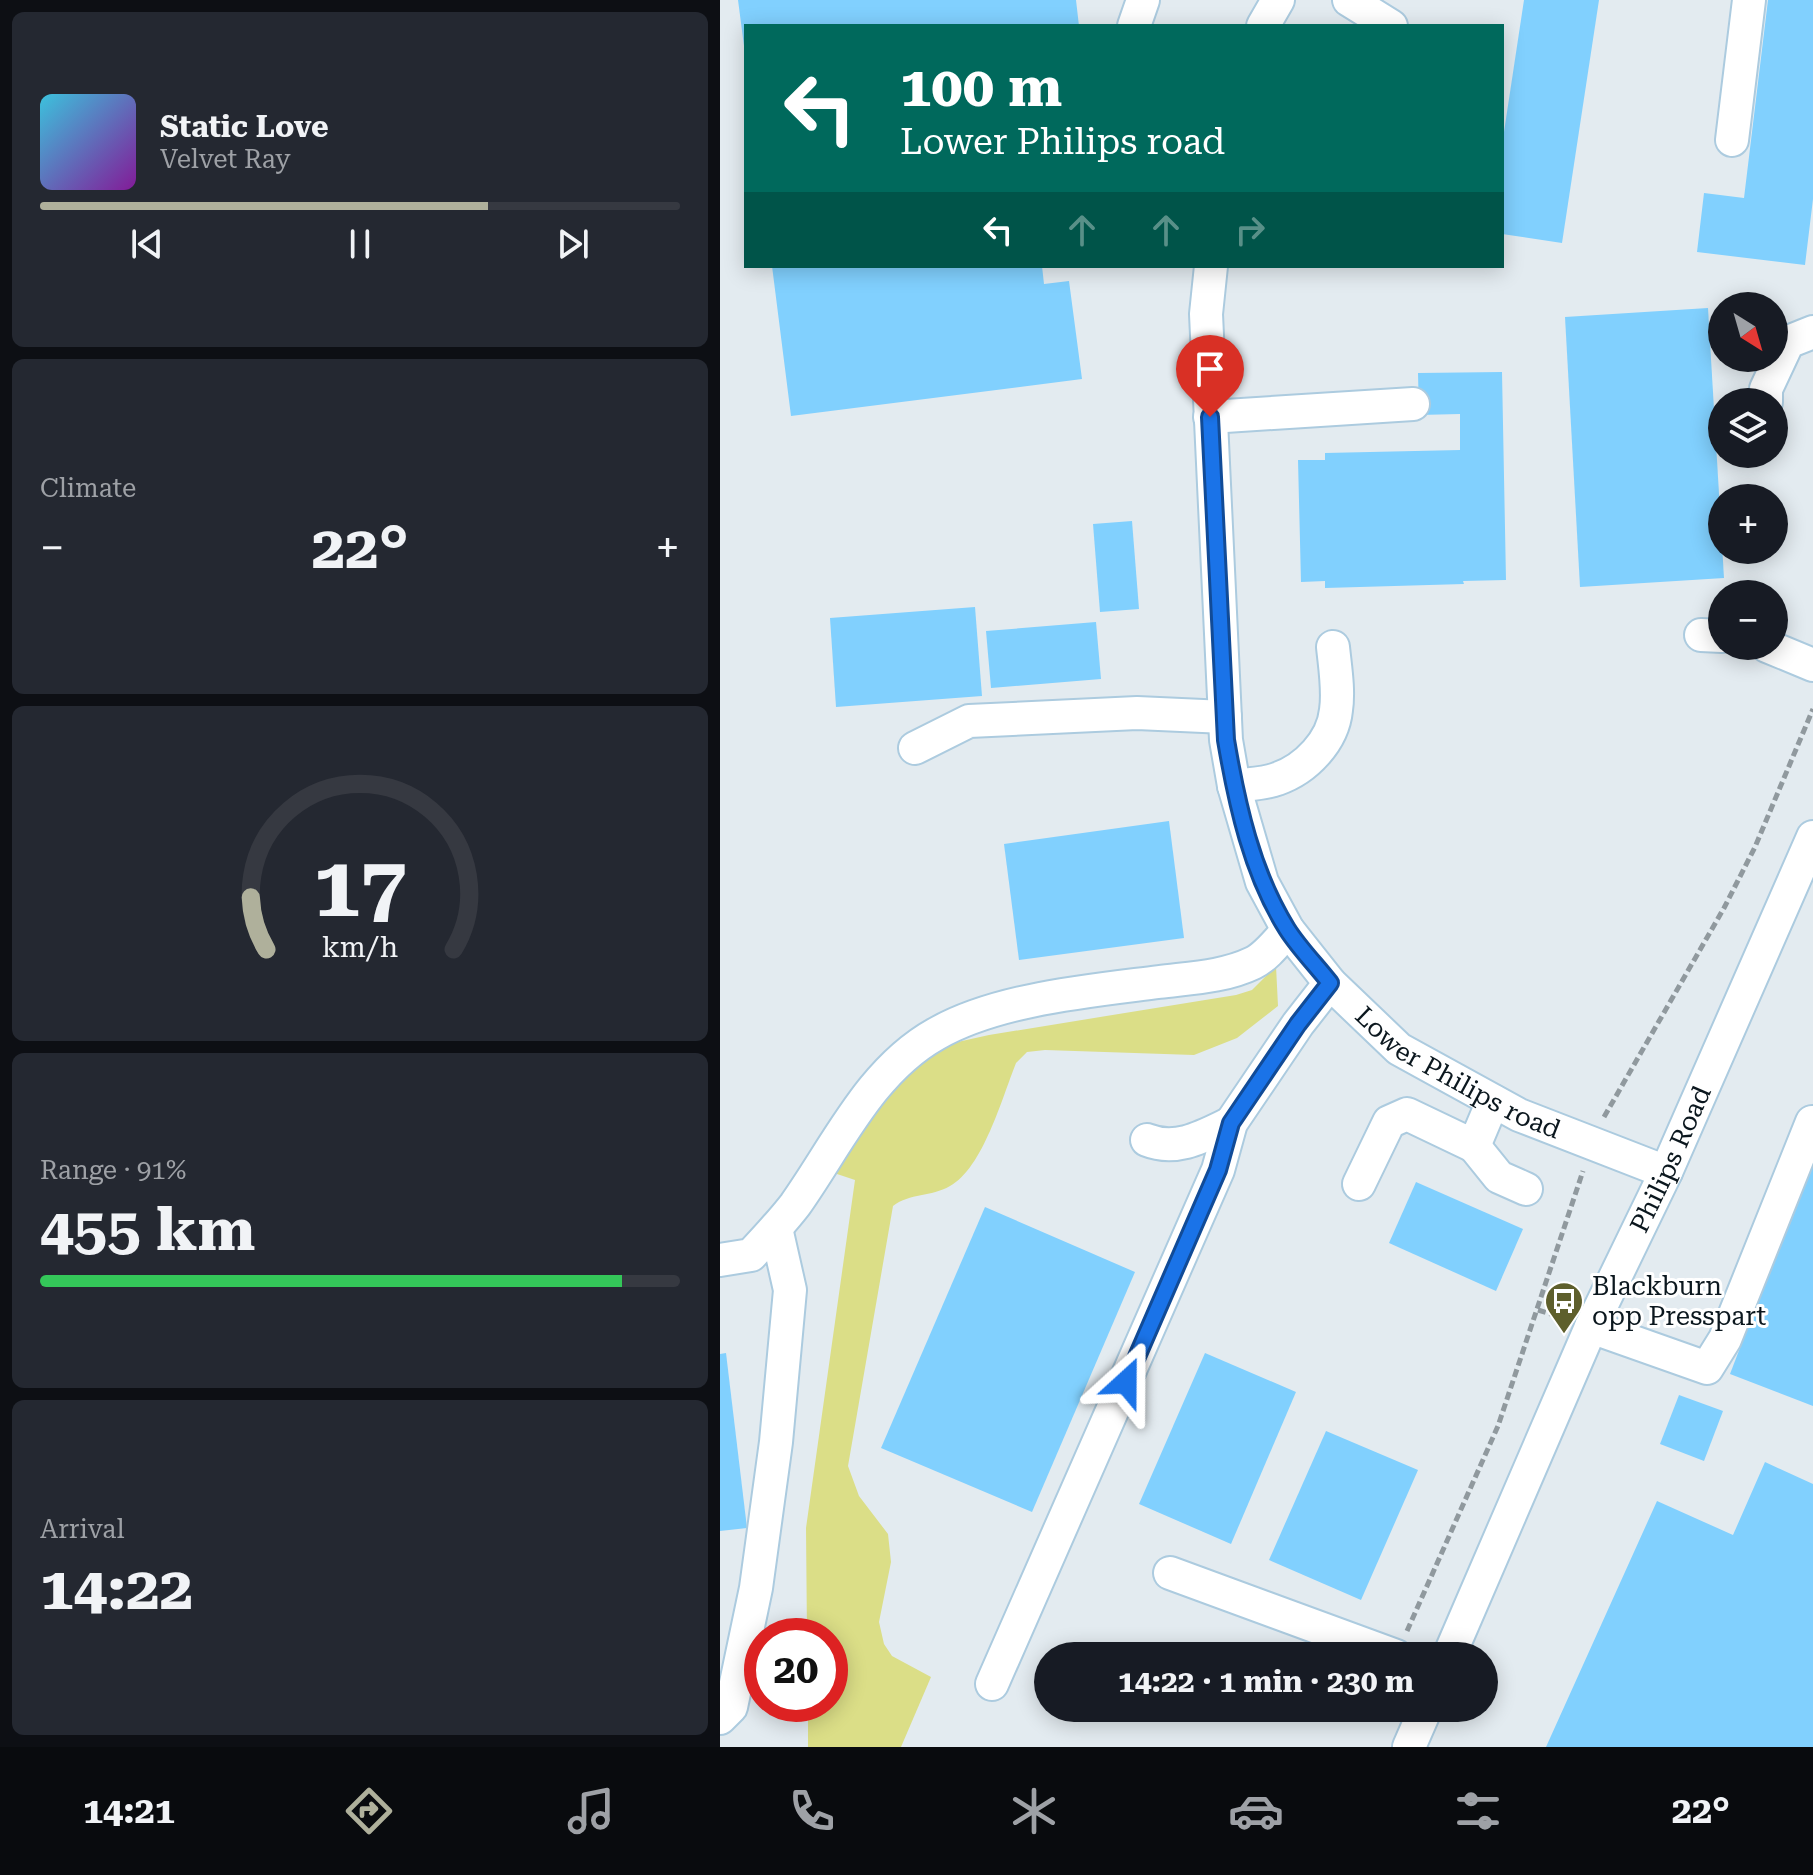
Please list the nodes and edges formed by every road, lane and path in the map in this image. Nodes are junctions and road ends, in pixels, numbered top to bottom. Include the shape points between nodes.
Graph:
1 (1143, 0) edge
2 (1278, 0) edge
3 (1349, 0) edge
4 (1749, 0) edge
5 (1135, 24) edge
6 (1264, 24) edge
7 (1388, 24) edge
8 (1732, 140) dead end
9 (1211, 268) edge
10 (1813, 332) edge
11 (1766, 388) edge
12 (1413, 404) dead end
13 (1210, 417) junction
14 (1333, 647) dead end
15 (1788, 655) edge
16 (1813, 665) edge
17 (1813, 709) edge
18 (1225, 717) junction
19 (915, 748) dead end
20 (1234, 786) junction
21 (1813, 837) edge
22 (1288, 930) junction
23 (1330, 983) junction
24 (1493, 1101) junction
25 (1601, 1122) dead end
26 (1812, 1122) edge
27 (1231, 1123) junction
28 (1147, 1140) dead end
29 (1474, 1146) junction
30 (1586, 1162) dead end
31 (1666, 1172) junction
32 (1359, 1184) dead end
33 (1526, 1189) dead end
34 (776, 1228) junction
35 (720, 1260) edge
36 (1591, 1327) junction
37 (1170, 1573) dead end
38 (1358, 1642) edge
39 (1402, 1642) edge
40 (1455, 1642) edge
41 (992, 1684) dead end
42 (720, 1718) edge
43 (1420, 1722) edge
44 (1409, 1747) edge

1 - 5 street
2 - 6 street
3 - 7 street
4 - 8 street
9 - 13 street, Lower Philips road via 1206,314
10 - 11 street via 1788,342
12 - 13 street
13 - 18 street, Lower Philips road
14 - 20 street via 1337,710 1317,752 1277,779
15 - 16 street
17 - 25 path via 1724,908
18 - 19 street via 1137,713 969,721
18 - 20 street, Lower Philips road
20 - 22 street, Lower Philips road via 1262,882
21 - 31 street, Philips Road
22 - 23 street, Lower Philips road
22 - 34 street via 1256,962 1222,974 1014,1006 973,1016 933,1035 890,1067
23 - 24 street, Lower Philips road via 1399,1049
23 - 27 street
24 - 29 street
24 - 31 street, Lower Philips road
26 - 36 street via 1725,1339 1707,1368
27 - 28 street via 1188,1143 1159,1145
27 - 41 street via 1212,1184
29 - 32 street via 1407,1114 1389,1122
29 - 33 street via 1499,1177
30 - 39 path via 1498,1426
31 - 36 street, Philips Road
34 - 35 street via 751,1255
34 - 42 street via 790,1290 776,1442 756,1588 731,1707
36 - 40 street, Philips Road
37 - 38 street
43 - 44 street

